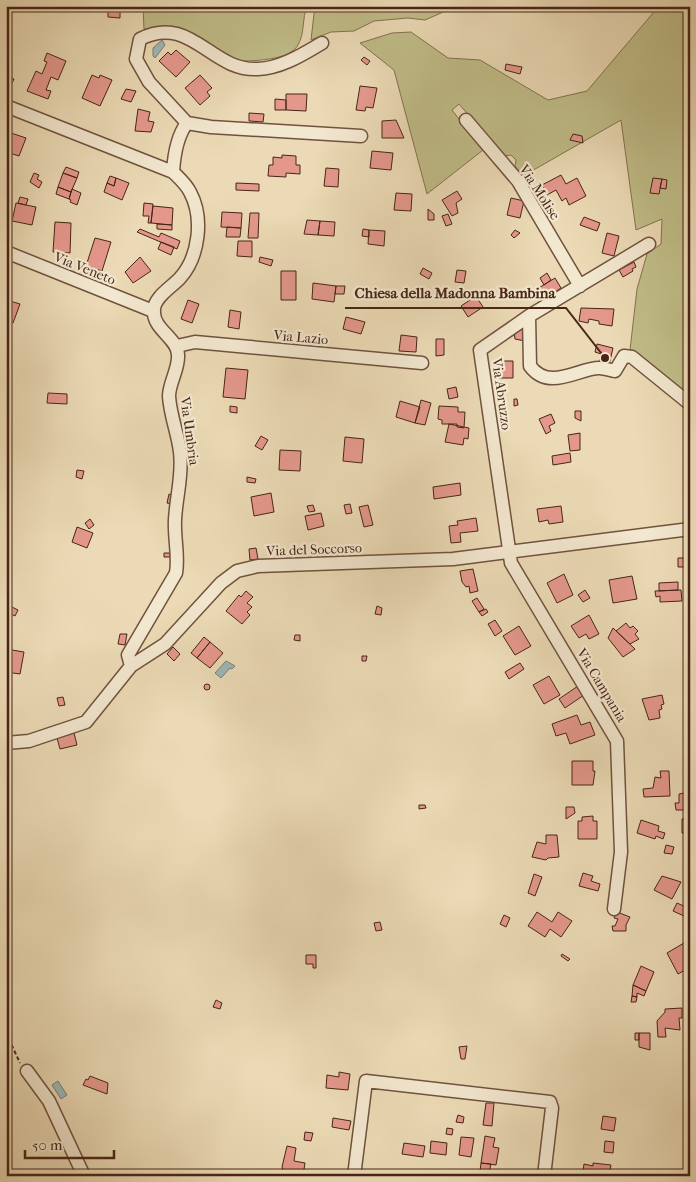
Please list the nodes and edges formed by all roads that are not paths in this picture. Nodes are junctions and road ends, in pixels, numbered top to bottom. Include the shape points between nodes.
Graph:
1 (322, 42) dead end
2 (6, 106) edge
3 (466, 120) dead end
4 (187, 123) junction
5 (361, 136) dead end
6 (173, 172) junction
7 (649, 244) dead end
8 (6, 252) edge
9 (580, 286) junction
10 (153, 311) junction
11 (530, 316) junction
12 (177, 346) junction
13 (422, 363) dead end
14 (690, 404) edge
15 (690, 529) edge
16 (510, 550) junction
17 (131, 666) junction
18 (6, 743) edge
19 (614, 909) dead end
20 (27, 1071) road end
21 (84, 1176) edge
22 (354, 1176) edge
23 (544, 1176) edge

1 - 4 street via 278,65 258,69 220,59 196,42 172,32 154,32 140,39 136,59 149,82
2 - 6 street
3 - 9 street, Via Molise via 518,181
4 - 5 street
4 - 6 street via 182,129
6 - 10 street via 190,192 195,205 198,235 187,268 158,299
7 - 9 street, Via Abruzzo
8 - 10 street, Via Veneto
9 - 11 street, Via Abruzzo
10 - 12 street via 155,320
11 - 14 street via 530,366 533,371 558,378 598,368 615,371 624,356 632,357
11 - 16 street, Via Abruzzo via 480,350
12 - 13 street, Via Lazio via 195,342
12 - 17 street, Via Umbria via 178,357 169,394 181,470 175,518 177,568 128,655
15 - 16 street, Via del Soccorso
16 - 17 street, Via del Soccorso via 453,559 258,566 236,571 221,583 166,644
16 - 19 street, Via Campania via 511,562 617,740 622,852
17 - 18 street, Via del Soccorso via 86,722 29,741
20 - 21 street via 49,1101
22 - 23 street via 366,1081 550,1102

